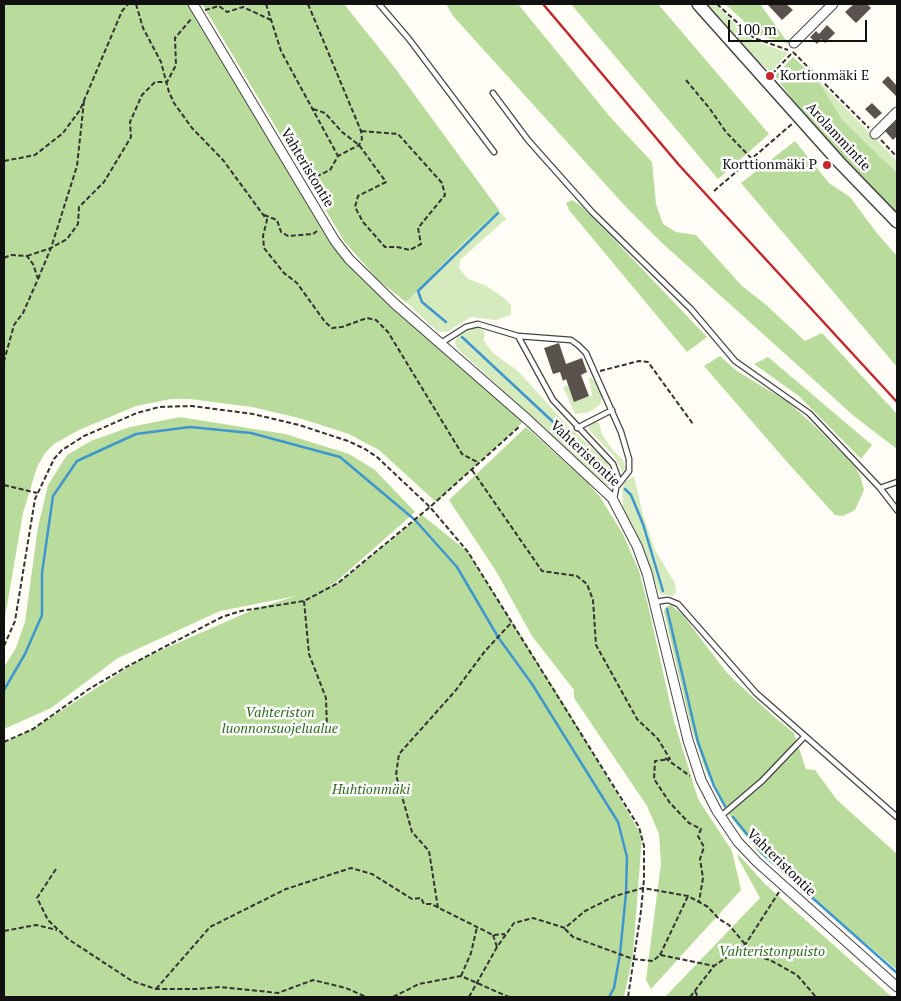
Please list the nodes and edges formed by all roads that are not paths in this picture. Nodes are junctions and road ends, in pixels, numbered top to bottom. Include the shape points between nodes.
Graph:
1 (379, 4) edge
2 (698, 4) edge
3 (833, 4) edge
4 (196, 10) edge
5 (794, 43) dead end
6 (493, 93) dead end
7 (897, 112) edge
8 (875, 134) road end
9 (494, 152) dead end
10 (897, 222) edge
11 (518, 336) junction
12 (440, 343) junction
13 (612, 410) junction
14 (577, 428) junction
15 (897, 482) edge
16 (618, 486) junction
17 (880, 488) junction
18 (614, 501) junction
19 (897, 510) edge
20 (655, 602) junction
21 (805, 736) junction
22 (720, 817) junction
23 (897, 817) edge
24 (897, 987) edge

1 - 9 lane
2 - 10 street, Arolammintie
3 - 5 street
4 - 12 street, Vahteristontie via 342,250 356,267
6 - 17 lane via 528,140 592,212 691,309 735,361 809,413
7 - 8 street
11 - 12 lane via 478,324 466,326
11 - 13 lane via 574,342 586,353
11 - 14 lane via 544,386
12 - 18 street, Vahteristontie
13 - 14 lane
13 - 16 lane via 630,465
14 - 16 lane via 610,460
15 - 17 lane
16 - 18 lane
17 - 19 lane
18 - 20 street, Vahteristontie via 641,555
20 - 21 lane via 668,600 678,604 756,693
20 - 22 street, Vahteristontie via 688,740 704,786
21 - 22 lane via 762,781
21 - 23 lane
22 - 24 street, Vahteristontie via 744,849 782,886

